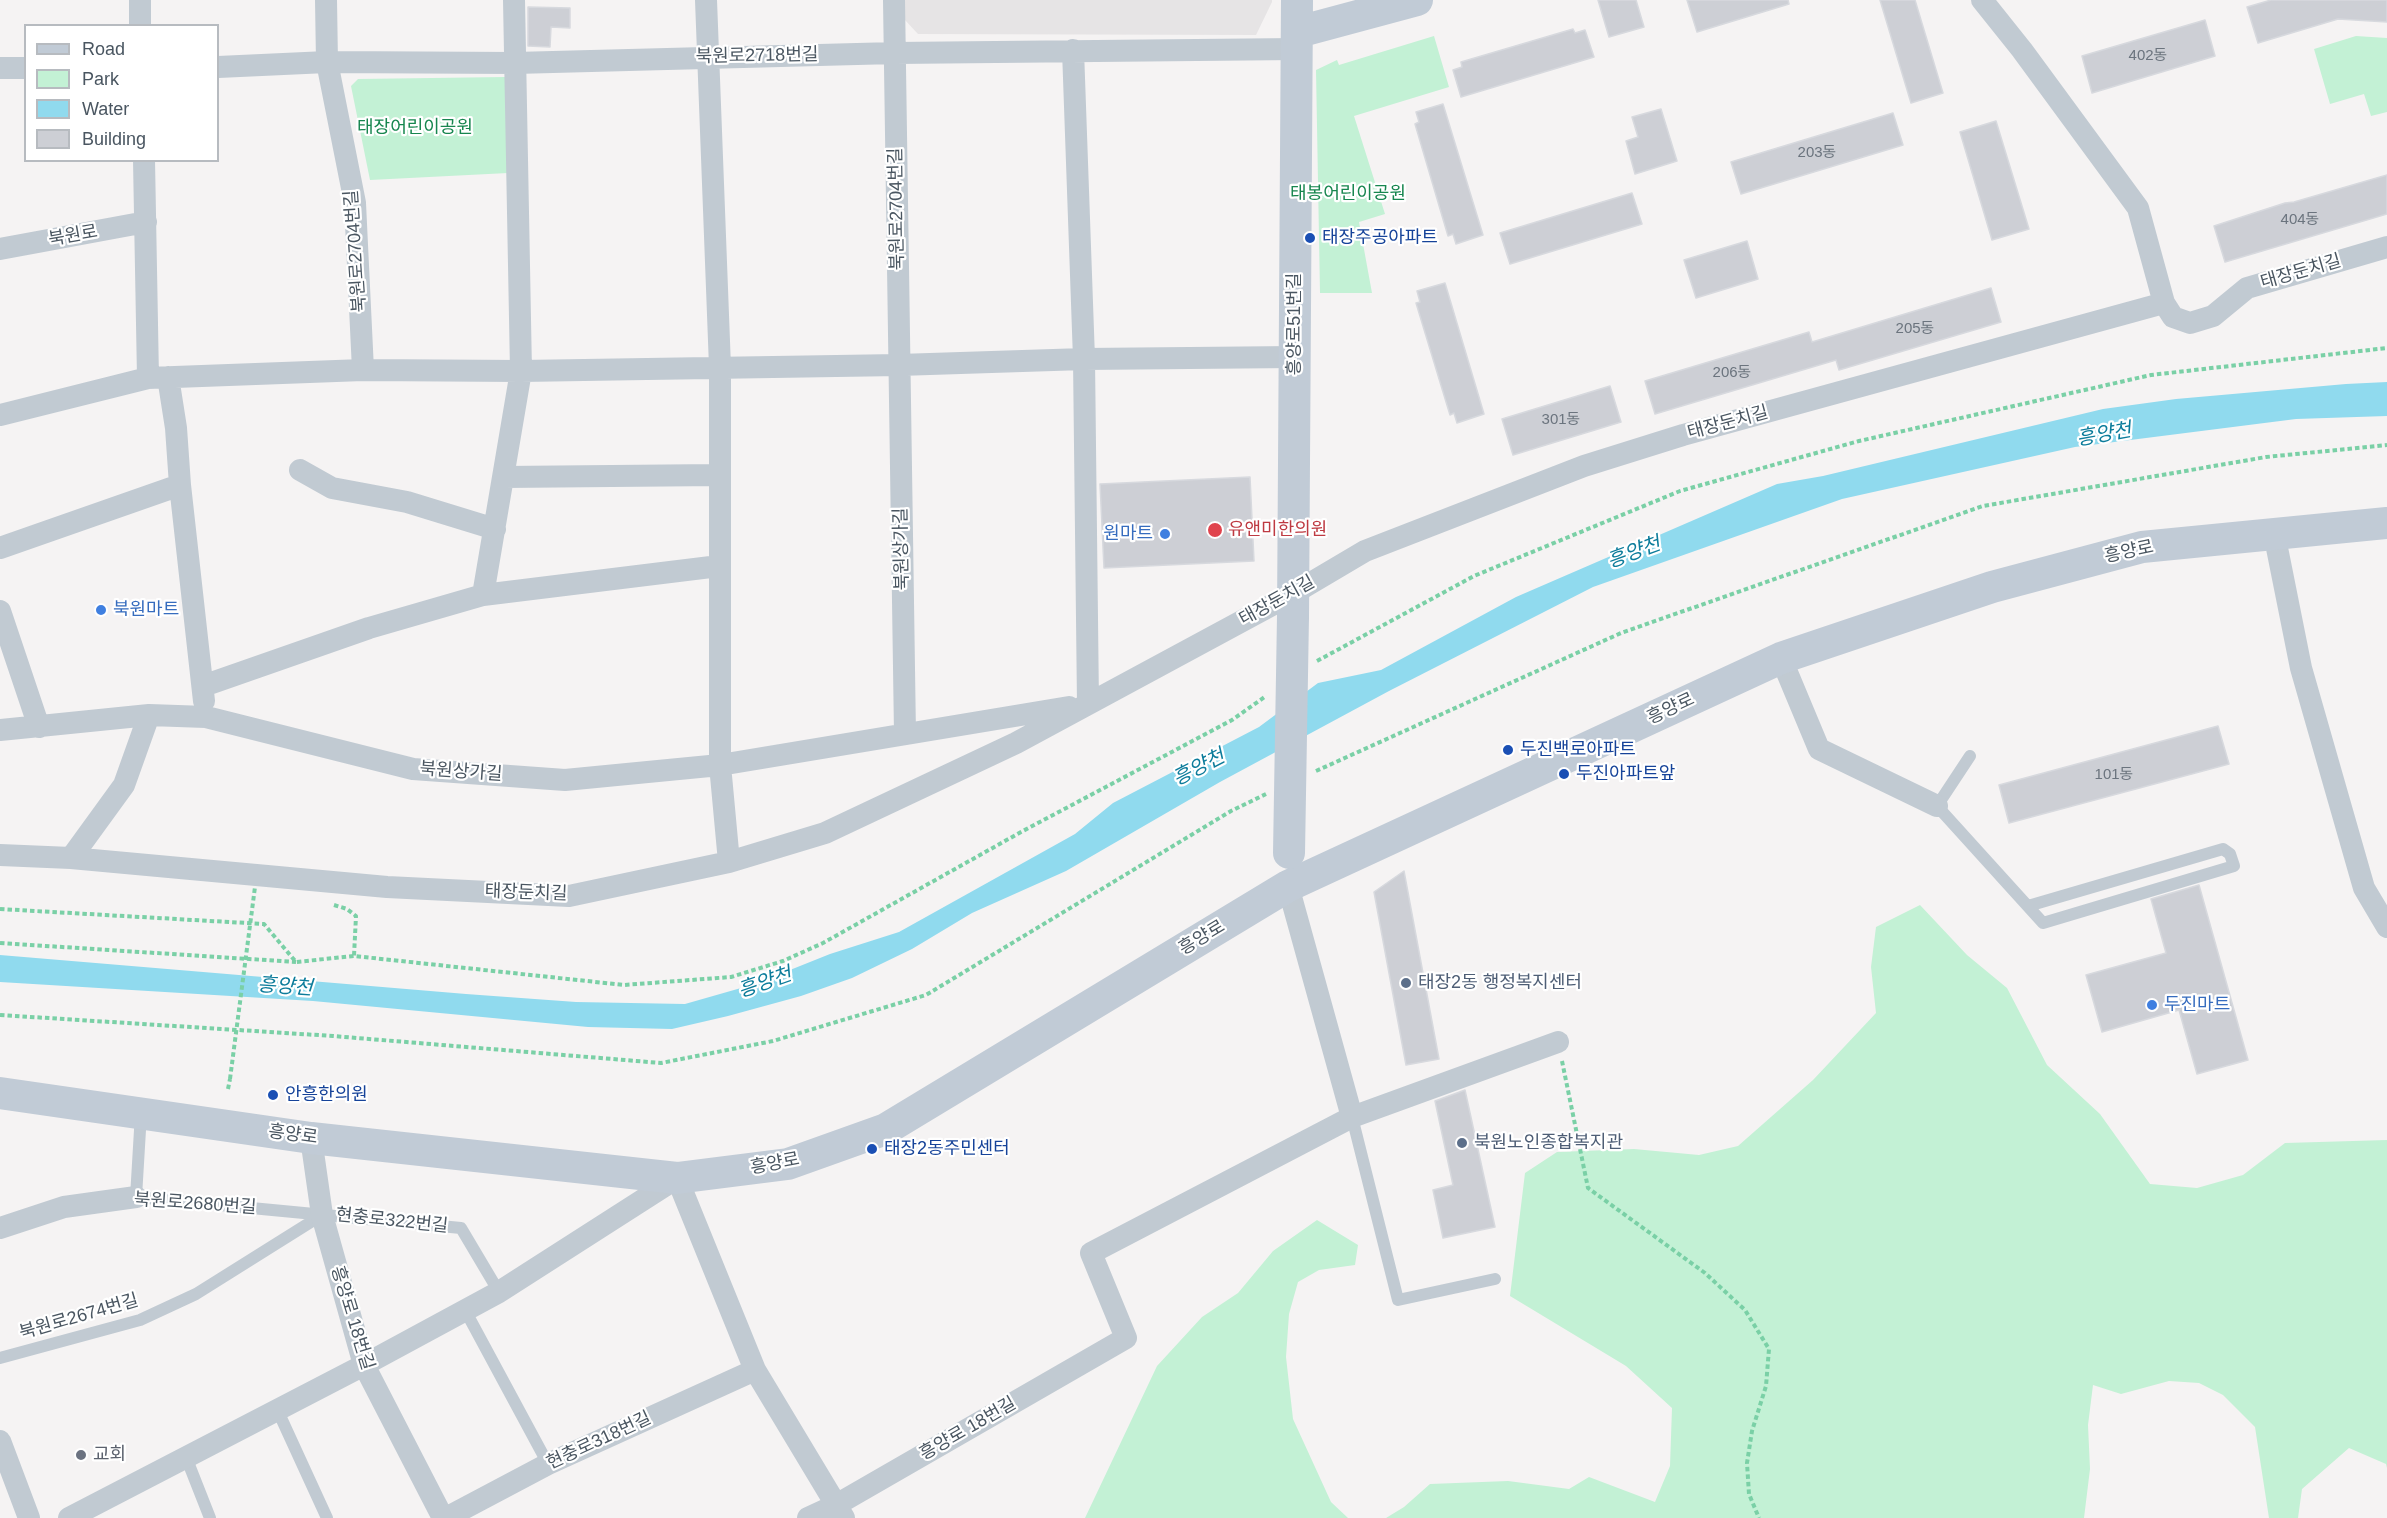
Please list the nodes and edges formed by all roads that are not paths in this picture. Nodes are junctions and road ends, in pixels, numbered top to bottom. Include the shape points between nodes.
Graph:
1 (140, 0) edge
2 (326, 0) edge
3 (514, 0) edge
4 (706, 0) edge
5 (894, 0) edge
6 (1297, 0) edge
7 (1418, 0) edge
8 (1982, 0) edge
9 (140, 24) edge
10 (1298, 40) junction
11 (1073, 50) junction
12 (895, 53) junction
13 (708, 57) junction
14 (327, 62) junction
15 (515, 63) junction
16 (219, 67) edge
17 (0, 68) edge
18 (24, 68) edge
19 (144, 162) edge
20 (146, 222) junction
21 (2387, 247) edge
22 (0, 249) edge
23 (2164, 303) junction
24 (1295, 357) junction
25 (1084, 359) junction
26 (899, 365) junction
27 (720, 367) junction
28 (363, 370) junction
29 (521, 371) junction
30 (158, 378) junction
31 (0, 415) edge
32 (300, 470) dead end
33 (719, 475) junction
34 (504, 477) junction
35 (180, 485) junction
36 (2387, 523) edge
37 (495, 529) junction
38 (2274, 533) junction
39 (0, 548) edge
40 (719, 566) junction
41 (483, 595) junction
42 (1293, 605) junction
43 (0, 611) edge
44 (1781, 658) junction
45 (203, 686) junction
46 (1088, 704) junction
47 (149, 715) junction
48 (206, 717) junction
49 (39, 727) junction
50 (0, 730) edge
51 (905, 734) junction
52 (1970, 756) dead end
53 (720, 765) junction
54 (1936, 806) junction
55 (0, 855) edge
56 (71, 858) junction
57 (729, 862) junction
58 (1288, 886) junction
59 (2028, 906) junction
60 (2387, 927) edge
61 (1558, 1042) road end
62 (0, 1093) edge
63 (141, 1113) junction
64 (1352, 1117) junction
65 (311, 1138) junction
66 (677, 1178) junction
67 (135, 1197) junction
68 (322, 1215) junction
69 (0, 1228) edge
70 (1495, 1279) dead end
71 (499, 1292) junction
72 (465, 1310) junction
73 (0, 1358) edge
74 (364, 1365) junction
75 (755, 1370) junction
76 (277, 1409) junction
77 (0, 1441) edge
78 (186, 1457) junction
79 (548, 1464) junction
80 (840, 1512) edge
81 (73, 1517) edge
82 (29, 1518) edge
83 (210, 1518) edge
84 (327, 1518) edge
85 (444, 1518) edge
86 (808, 1518) edge

1 - 9 street
2 - 14 street, 북원로2704번길
3 - 15 street
4 - 13 street
5 - 12 street, 북원로2704번길
6 - 10 street, 흥양로51번길
7 - 10 street
8 - 23 street via 2138,208
10 - 11 street, 북원로2718번길
10 - 24 street, 흥양로51번길
11 - 12 street, 북원로2718번길
11 - 25 street
12 - 13 street, 북원로2718번길
12 - 26 street, 북원로2704번길
13 - 15 street, 북원로2718번길
13 - 27 street
14 - 15 street, 북원로2718번길
14 - 16 street, 북원로2718번길
14 - 28 street, 북원로2704번길 via 355,203
15 - 29 street
17 - 18 street
19 - 20 street
20 - 22 street, 북원로
20 - 30 street
21 - 23 street, 태장둔치길 via 2247,288 2213,316 2190,323 2173,317
23 - 42 street, 태장둔치길 via 1683,435 1584,466 1365,551
24 - 25 street
24 - 42 street, 흥양로51번길
25 - 26 street
25 - 46 street
26 - 27 street
26 - 51 street, 북원상가길
27 - 29 street
27 - 33 street
28 - 29 street
28 - 30 street
29 - 34 street
30 - 31 street
30 - 35 street via 176,428
32 - 37 street via 332,488 407,502
33 - 34 street
33 - 40 street
34 - 37 street
35 - 39 street
35 - 45 street
36 - 38 street, 흥양로
37 - 41 street
38 - 44 street, 흥양로 via 2142,547 1992,587
38 - 60 street via 2301,668 2364,888
40 - 41 street
40 - 53 street
41 - 45 street via 369,628
42 - 46 street, 태장둔치길
42 - 58 street, 흥양로51번길, bridge
43 - 49 street
44 - 54 street via 1819,749
44 - 58 street, 흥양로
45 - 48 street
46 - 51 street, 북원상가길
46 - 57 street, 태장둔치길 via 1016,743 825,833
47 - 48 street, 북원상가길
47 - 49 street, 북원상가길
47 - 56 street via 124,785
48 - 53 street, 북원상가길 via 413,769 565,780
49 - 50 street, 북원상가길
51 - 53 street, 북원상가길
52 - 54 lane
53 - 57 street
54 - 59 lane
55 - 56 street, 태장둔치길
56 - 57 street, 태장둔치길 via 387,887 569,896
58 - 64 street
58 - 66 street, 흥양로 via 886,1129 788,1164
59 - 59 lane via 2223,849 2230,854 2234,866 2043,923
61 - 64 street
62 - 63 street, 흥양로
63 - 65 street, 흥양로
63 - 67 lane
64 - 70 lane via 1398,1300
64 - 80 street, 흥양로 18번길 via 1091,1253 1126,1338
65 - 66 street, 흥양로
65 - 68 street, 흥양로 18번길
66 - 71 street
66 - 75 street
67 - 68 lane, 북원로2680번길
67 - 69 street, 북원로2680번길 via 64,1207
68 - 71 lane, 현충로322번길 via 460,1228
68 - 73 lane, 북원로2674번길 via 196,1294 149,1316
68 - 74 street, 흥양로 18번길
71 - 72 street
72 - 74 street
72 - 79 lane
74 - 76 street
74 - 85 street, 흥양로 18번길
75 - 79 street, 현충로318번길
75 - 80 street
76 - 78 street
76 - 84 lane
77 - 82 street
78 - 81 street
78 - 83 lane
79 - 85 street, 현충로318번길
80 - 86 street, 흥양로 18번길

